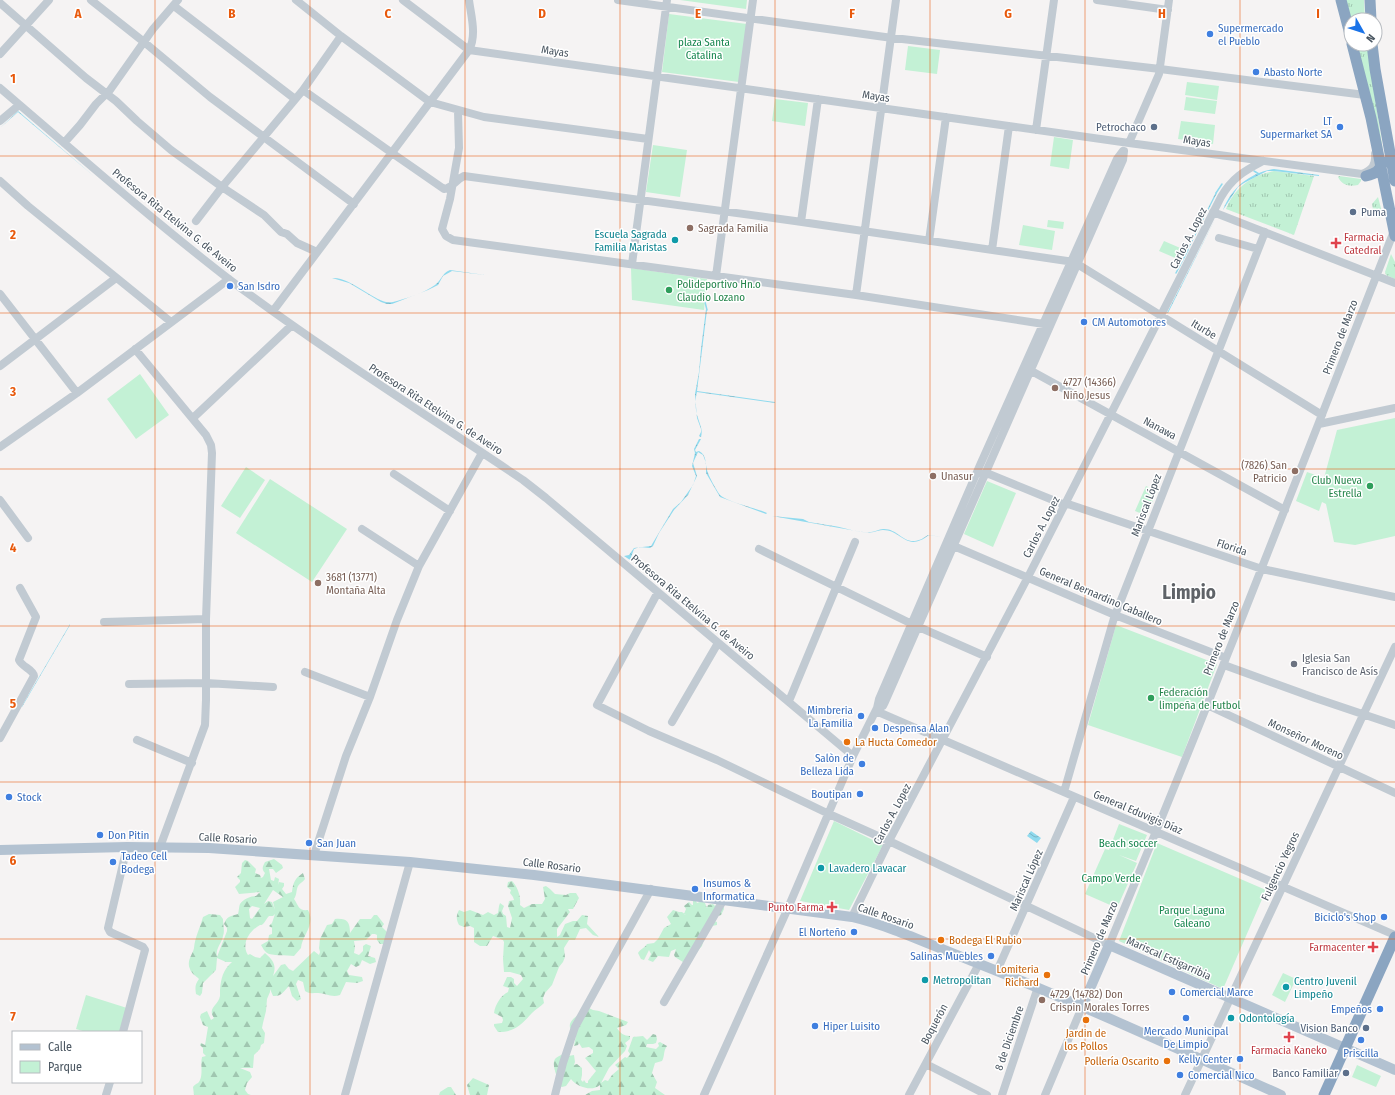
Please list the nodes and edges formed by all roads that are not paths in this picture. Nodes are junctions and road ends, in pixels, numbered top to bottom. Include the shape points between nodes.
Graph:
1 (49, 0) edge
2 (91, 0) edge
3 (296, 0) edge
4 (403, 0) edge
5 (469, 0) edge
6 (618, 0) edge
7 (753, 0) edge
8 (896, 0) edge
9 (1054, 0) edge
10 (1097, 0) edge
11 (1169, 0) edge
12 (1341, 0) edge
13 (1370, 0) edge
14 (0, 3) edge
15 (176, 3) edge
16 (666, 3) edge
17 (1168, 10) junction
18 (1344, 12) edge
19 (1370, 12) edge
20 (751, 18) junction
21 (26, 25) junction
22 (341, 36) junction
23 (891, 38) junction
24 (144, 42) junction
25 (469, 50) junction
26 (1354, 52) edge
27 (1373, 52) edge
28 (0, 54) edge
29 (1046, 56) junction
30 (1160, 69) junction
31 (656, 77) junction
32 (0, 88) edge
33 (741, 88) junction
34 (303, 90) junction
35 (106, 94) junction
36 (1365, 95) junction
37 (295, 99) junction
38 (818, 99) junction
39 (430, 102) junction
40 (19, 105) junction
41 (882, 108) junction
42 (458, 111) junction
43 (946, 117) junction
44 (0, 121) edge
45 (1009, 126) junction
46 (1036, 130) junction
47 (1387, 134) junction
48 (263, 137) junction
49 (648, 139) junction
50 (64, 143) junction
51 (1128, 143) junction
52 (1376, 144) junction
53 (392, 153) junction
54 (1264, 161) junction
55 (1381, 168) junction
56 (1364, 175) junction
57 (0, 181) edge
58 (1395, 181) edge
59 (222, 187) junction
60 (452, 187) junction
61 (640, 200) junction
62 (354, 204) junction
63 (1389, 209) junction
64 (724, 212) junction
65 (1213, 212) junction
66 (196, 221) dead end
67 (801, 222) junction
68 (1395, 230) edge
69 (865, 231) junction
70 (1265, 232) junction
71 (1219, 238) dead end
72 (929, 241) junction
73 (992, 250) junction
74 (1258, 250) junction
75 (317, 252) junction
76 (1074, 263) junction
77 (632, 264) junction
78 (716, 276) junction
79 (1377, 276) junction
80 (116, 278) junction
81 (229, 279) junction
82 (1395, 283) edge
83 (0, 294) edge
84 (856, 295) junction
85 (273, 312) junction
86 (1161, 316) junction
87 (171, 322) junction
88 (1047, 324) junction
89 (292, 325) junction
90 (36, 340) junction
91 (135, 349) junction
92 (1219, 351) junction
93 (2, 362) edge
94 (1027, 369) junction
95 (76, 393) junction
96 (1395, 408) edge
97 (1110, 414) junction
98 (1322, 415) junction
99 (192, 418) junction
100 (1319, 424) junction
101 (0, 447) edge
102 (1179, 451) junction
103 (482, 453) junction
104 (984, 471) junction
105 (394, 474) dead end
106 (0, 500) edge
107 (1065, 504) junction
108 (1286, 510) junction
109 (450, 511) junction
110 (362, 529) dead end
111 (1148, 531) junction
112 (28, 538) dead end
113 (855, 542) dead end
114 (950, 545) junction
115 (759, 549) dead end
116 (419, 566) junction
117 (1262, 569) junction
118 (1028, 578) junction
119 (837, 587) junction
120 (20, 588) dead end
121 (658, 592) junction
122 (1395, 598) edge
123 (1115, 615) junction
124 (206, 619) junction
125 (104, 622) dead end
126 (915, 625) junction
127 (718, 642) junction
128 (1395, 647) edge
129 (987, 657) junction
130 (1225, 662) junction
131 (305, 672) dead end
132 (206, 683) junction
133 (130, 684) dead end
134 (273, 687) dead end
135 (370, 697) junction
136 (789, 701) junction
137 (1208, 705) junction
138 (876, 710) junction
139 (1363, 715) junction
140 (672, 722) dead end
141 (1395, 725) edge
142 (0, 738) edge
143 (137, 740) dead end
144 (943, 740) junction
145 (854, 756) junction
146 (192, 763) junction
147 (1339, 766) junction
148 (1064, 792) junction
149 (1395, 793) edge
150 (1074, 797) junction
151 (829, 814) junction
152 (1156, 832) junction
153 (890, 841) junction
154 (127, 847) junction
155 (160, 847) junction
156 (0, 850) edge
157 (314, 855) junction
158 (410, 862) junction
159 (1282, 887) junction
160 (651, 889) junction
161 (724, 899) junction
162 (1026, 906) junction
163 (788, 908) junction
164 (852, 916) junction
165 (1394, 936) edge
166 (1109, 945) junction
167 (979, 964) junction
168 (997, 971) junction
169 (1038, 987) junction
170 (1230, 998) junction
171 (664, 1002) dead end
172 (1082, 1007) junction
173 (123, 1031) edge
174 (1345, 1048) junction
175 (1201, 1059) junction
176 (926, 1064) junction
177 (1395, 1070) edge
178 (110, 1083) edge
179 (106, 1095) edge
180 (345, 1095) edge
181 (555, 1095) edge
182 (704, 1095) edge
183 (909, 1095) edge
184 (987, 1095) edge
185 (1002, 1095) edge
186 (1045, 1095) edge
187 (1185, 1095) edge
188 (1281, 1095) edge
189 (1324, 1095) edge

1 - 21 street
2 - 24 street
3 - 22 street
4 - 25 street, Mayas
5 - 25 street via 473,34
6 - 16 street
7 - 20 street
8 - 23 street
9 - 29 street
10 - 17 street
11 - 17 street
12 - 18 highway
13 - 19 highway
14 - 21 street
15 - 24 street
15 - 37 street
16 - 20 street
16 - 31 street
17 - 30 street
20 - 23 street
20 - 33 street
21 - 28 street
21 - 35 street
22 - 34 street
22 - 39 street
23 - 29 street
23 - 41 street
24 - 35 street
24 - 48 street
25 - 31 street, Mayas
25 - 39 street
26 - 36 highway
27 - 47 highway
29 - 30 street
29 - 46 street
30 - 36 street
30 - 51 street
31 - 33 street, Mayas
31 - 49 street
32 - 40 street, Profesora Rita Etelvina G. de Aveiro
33 - 38 street, Mayas
33 - 64 street
34 - 37 street
34 - 53 street
35 - 50 street
35 - 59 street via 171,150
36 - 52 highway
37 - 48 street
38 - 41 street, Mayas
38 - 67 street
39 - 42 street
39 - 53 street
40 - 44 street
40 - 50 street, Profesora Rita Etelvina G. de Aveiro
41 - 43 street, Mayas
41 - 69 street
42 - 49 street via 484,117
42 - 60 street via 459,148
43 - 45 street, Mayas
43 - 72 street
45 - 46 street, Mayas
45 - 73 street
46 - 51 street, Mayas
47 - 55 highway via 1385,158
47 - 58 highway
48 - 59 street
48 - 62 street
49 - 61 street
50 - 81 street, Profesora Rita Etelvina G. de Aveiro
51 - 54 street, Mayas
51 - 76 street via 1123,160
52 - 55 highway
52 - 56 street via 1375,163
53 - 60 street via 442,188
53 - 62 street
54 - 56 street, Mayas
54 - 65 street, Carlos A. Lopez via 1244,171 1231,182
55 - 56 highway via 1375,173
55 - 63 highway
56 - 63 highway via 1377,184
57 - 80 street
59 - 66 street
59 - 75 street via 264,215 277,229 297,243
60 - 61 street via 464,176
60 - 77 street via 442,229 446,236 453,240
61 - 64 street
61 - 77 street
62 - 75 street
63 - 68 highway
64 - 67 street
64 - 78 street
65 - 70 street
65 - 86 street, Carlos A. Lopez
67 - 69 street
68 - 79 street, Primero de Marzo
69 - 72 street
69 - 84 street
70 - 74 street, Mariscal López
70 - 79 street
71 - 74 street
72 - 73 street
73 - 76 street
74 - 92 street, Mariscal López
75 - 85 street
76 - 86 street, Iturbe
76 - 88 street
77 - 78 street
78 - 84 street
79 - 82 street
79 - 98 street, Primero de Marzo
80 - 87 street
80 - 90 street
81 - 85 street, Profesora Rita Etelvina G. de Aveiro
81 - 87 street
83 - 90 street
84 - 88 street
85 - 89 street, Profesora Rita Etelvina G. de Aveiro
86 - 92 street, Iturbe
86 - 97 street, Carlos A. Lopez
87 - 91 street
88 - 94 street
89 - 99 street
89 - 103 street, Profesora Rita Etelvina G. de Aveiro
90 - 93 street
90 - 95 street
91 - 95 street
91 - 99 street
92 - 98 street, Iturbe
92 - 102 street, Mariscal López
94 - 97 street, Nanawa
94 - 104 street
95 - 101 street
96 - 100 street
97 - 102 street, Nanawa
97 - 107 street, Carlos A. Lopez
98 - 100 street, Primero de Marzo
99 - 124 street via 210,440 212,454
100 - 108 street, Primero de Marzo
102 - 108 street, Nanawa
102 - 111 street, Mariscal López
103 - 109 street
103 - 121 street, Profesora Rita Etelvina G. de Aveiro via 546,498
104 - 107 street, Florida
104 - 114 street
105 - 109 street
106 - 112 street
107 - 111 street, Florida
107 - 118 street, Carlos A. Lopez
108 - 117 street, Primero de Marzo
109 - 116 street
110 - 116 street
111 - 117 street, Florida
111 - 123 street, Mariscal López
113 - 119 street
114 - 118 street, General Bernardino Caballero
114 - 126 street
115 - 119 street
116 - 135 street
117 - 122 street, Florida
117 - 130 street, Primero de Marzo
118 - 123 street, General Bernardino Caballero
118 - 129 street, Carlos A. Lopez
119 - 126 street
119 - 136 street
120 - 142 street via 36,617 19,660 35,674
121 - 127 street, Profesora Rita Etelvina G. de Aveiro
121 - 151 street via 597,705
123 - 130 street, General Bernardino Caballero
123 - 148 street, Mariscal López
124 - 125 street
124 - 132 street
126 - 129 street
126 - 138 street via 886,702
127 - 136 street, Profesora Rita Etelvina G. de Aveiro
127 - 140 street
128 - 139 street, Fulgencio Yegros
129 - 144 street, Carlos A. Lopez
130 - 137 street, Primero de Marzo
130 - 139 street, General Bernardino Caballero
131 - 135 street
132 - 133 street
132 - 134 street
132 - 146 street via 205,725
135 - 157 street via 341,769
136 - 145 street, Profesora Rita Etelvina G. de Aveiro
137 - 147 street, Monseñor Moreno
137 - 152 street, Primero de Marzo
138 - 144 street, General Eduvigis Díaz
138 - 145 street
139 - 141 street, General Bernardino Caballero
139 - 147 street, Fulgencio Yegros
143 - 146 street
144 - 148 street, General Eduvigis Díaz
144 - 153 street, Carlos A. Lopez
145 - 151 street
146 - 155 street
147 - 149 street, Monseñor Moreno
147 - 159 street, Fulgencio Yegros
148 - 150 street, General Eduvigis Díaz
150 - 152 street, General Eduvigis Díaz
150 - 162 street, Mariscal López
151 - 153 street
151 - 163 street
152 - 159 street, General Eduvigis Díaz
152 - 166 street, Primero de Marzo
153 - 162 street
153 - 164 street, Carlos A. Lopez
154 - 155 main road, Calle Rosario
154 - 156 main road, Calle Rosario
154 - 173 street via 108,928 110,932 145,950
155 - 157 main road, Calle Rosario
157 - 158 main road, Calle Rosario
158 - 160 main road, Calle Rosario
158 - 180 street
159 - 165 street, General Eduvigis Díaz
159 - 170 street, Fulgencio Yegros
160 - 161 main road, Calle Rosario
160 - 181 street via 578,1021
161 - 163 main road, Calle Rosario
161 - 171 street
162 - 166 street
162 - 168 street, Mariscal López
163 - 164 main road, Calle Rosario
163 - 182 street
164 - 167 main road, Calle Rosario via 888,927
165 - 174 highway
166 - 170 main road, Mariscal Estigarribia
166 - 172 main road, Primero de Marzo
167 - 168 main road, Calle Rosario
167 - 176 street, Boquerón
168 - 169 main road, Calle Rosario
169 - 172 main road, Calle Rosario
169 - 185 street, 8 de Diciembre
170 - 174 main road, Mariscal Estigarribia
170 - 175 street, Fulgencio Yegros
172 - 175 main road, Calle Rosario
172 - 186 street, Primero de Marzo
174 - 177 main road, Mariscal Estigarribia
174 - 189 highway
175 - 187 street, Fulgencio Yegros
175 - 188 main road, Calle Rosario
176 - 183 street, Boquerón
176 - 184 street
178 - 179 street

